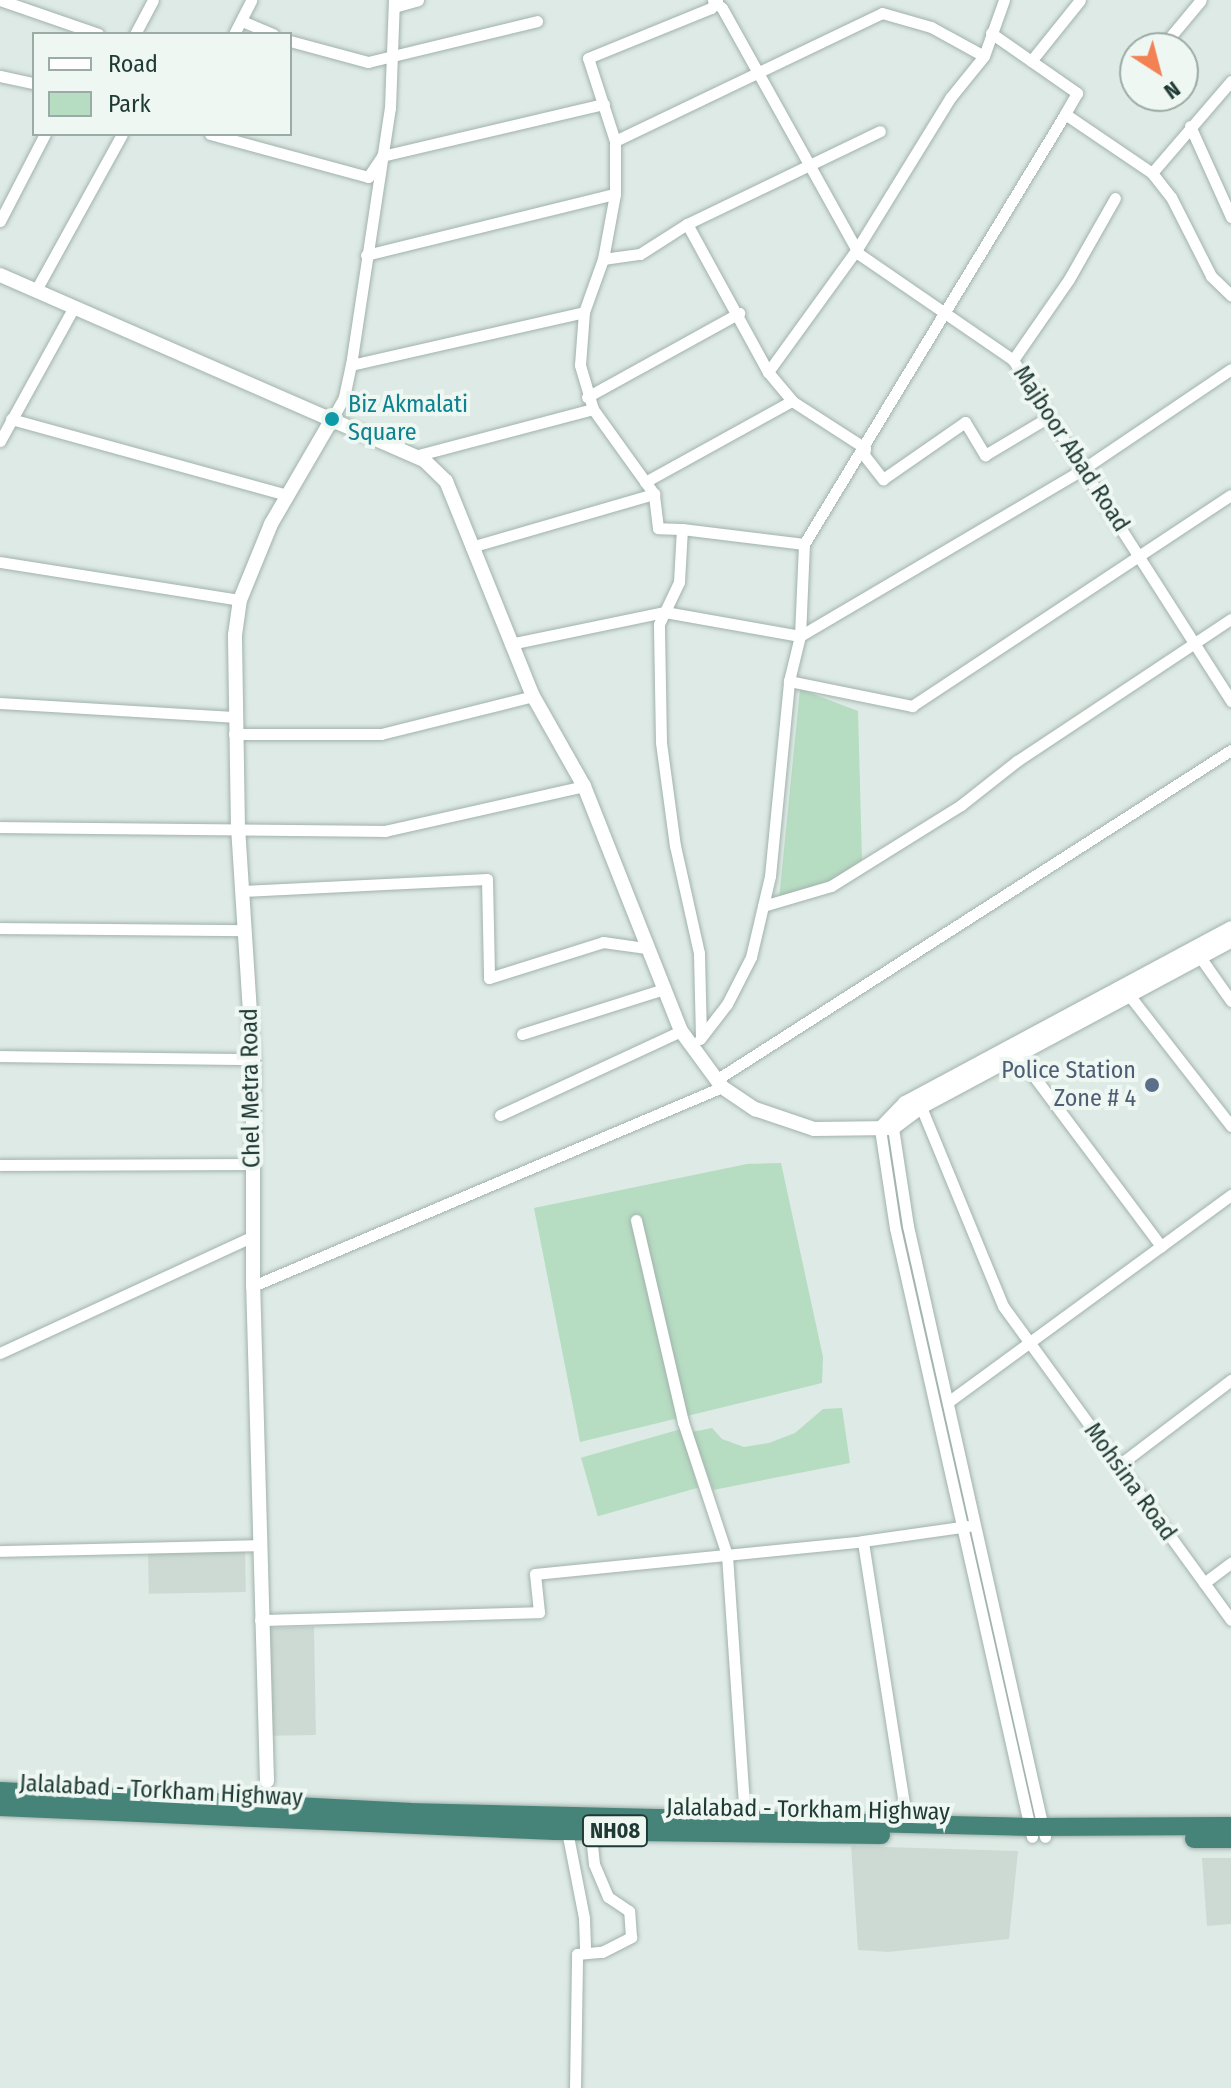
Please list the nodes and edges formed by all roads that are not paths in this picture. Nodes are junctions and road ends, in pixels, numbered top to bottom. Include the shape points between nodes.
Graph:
1 (0, 0) edge
2 (153, 0) edge
3 (251, 0) edge
4 (418, 0) edge
5 (1004, 0) edge
6 (1080, 0) edge
7 (1201, 0) edge
8 (715, 1) edge
9 (394, 4) edge
10 (242, 21) junction
11 (537, 21) dead end
12 (92, 32) edge
13 (136, 32) edge
14 (235, 32) edge
15 (268, 32) edge
16 (1174, 32) edge
17 (991, 33) junction
18 (292, 42) edge
19 (389, 55) junction
20 (984, 56) junction
21 (1031, 61) junction
22 (757, 73) junction
23 (0, 76) edge
24 (1231, 81) edge
25 (32, 83) edge
26 (604, 104) junction
27 (1065, 114) junction
28 (1190, 126) junction
29 (880, 131) dead end
30 (44, 136) edge
31 (121, 136) edge
32 (217, 136) edge
33 (615, 141) junction
34 (382, 156) junction
35 (810, 167) junction
36 (1152, 173) junction
37 (615, 194) junction
38 (1115, 198) dead end
39 (1231, 217) edge
40 (0, 221) edge
41 (687, 224) junction
42 (857, 249) junction
43 (366, 255) junction
44 (603, 259) junction
45 (0, 275) edge
46 (36, 290) junction
47 (1231, 295) edge
48 (74, 307) junction
49 (584, 312) junction
50 (942, 312) junction
51 (739, 313) junction
52 (1013, 360) junction
53 (351, 365) junction
54 (1231, 369) edge
55 (768, 372) junction
56 (587, 397) junction
57 (792, 401) junction
58 (593, 409) junction
59 (1047, 418) junction
60 (11, 419) junction
61 (332, 419) junction
62 (0, 441) edge
63 (865, 448) junction
64 (415, 456) junction
65 (1080, 471) junction
66 (645, 482) junction
67 (654, 494) junction
68 (286, 495) junction
69 (1231, 495) edge
70 (682, 529) junction
71 (804, 544) junction
72 (471, 547) junction
73 (1142, 556) junction
74 (0, 562) edge
75 (240, 600) junction
76 (665, 612) junction
77 (1231, 619) edge
78 (800, 636) junction
79 (510, 644) junction
80 (1193, 644) junction
81 (789, 681) junction
82 (533, 696) junction
83 (1231, 701) edge
84 (0, 703) edge
85 (234, 717) junction
86 (234, 734) junction
87 (1231, 750) edge
88 (584, 786) junction
89 (0, 827) edge
90 (238, 830) junction
91 (243, 891) junction
92 (763, 906) junction
93 (0, 928) edge
94 (1231, 928) edge
95 (245, 930) junction
96 (1231, 941) edge
97 (645, 948) junction
98 (1200, 957) junction
99 (664, 989) junction
100 (1129, 995) junction
101 (1231, 1001) edge
102 (681, 1031) junction
103 (522, 1034) dead end
104 (697, 1043) junction
105 (1018, 1055) junction
106 (0, 1056) edge
107 (253, 1059) junction
108 (719, 1083) junction
109 (921, 1107) junction
110 (500, 1115) dead end
111 (1231, 1126) edge
112 (887, 1128) junction
113 (252, 1164) junction
114 (0, 1165) edge
115 (1231, 1195) edge
116 (636, 1220) dead end
117 (253, 1236) junction
118 (1161, 1246) junction
119 (253, 1286) junction
120 (925, 1330) junction
121 (1030, 1343) junction
122 (0, 1353) edge
123 (1231, 1380) edge
124 (948, 1402) junction
125 (952, 1419) junction
126 (939, 1422) junction
127 (1119, 1465) junction
128 (976, 1525) junction
129 (962, 1527) junction
130 (863, 1541) junction
131 (259, 1545) junction
132 (0, 1551) edge
133 (727, 1555) junction
134 (1231, 1563) edge
135 (1204, 1583) junction
136 (260, 1620) junction
137 (1231, 1620) edge
138 (267, 1781) junction
139 (0, 1791) edge
140 (1030, 1794) junction
141 (244, 1803) junction
142 (0, 1807) edge
143 (290, 1807) junction
144 (745, 1820) junction
145 (907, 1823) junction
146 (590, 1824) junction
147 (668, 1825) junction
148 (1231, 1826) edge
149 (1158, 1828) junction
150 (567, 1831) junction
151 (1038, 1832) junction
152 (1231, 1838) edge
153 (585, 1953) junction
154 (575, 2088) edge

1 - 12 street
2 - 13 street
3 - 10 street
4 - 9 street
5 - 17 street
6 - 21 street
7 - 16 street
8 - 22 street, Majboor Abad Road
8 - 26 street via 711,8 588,58
9 - 19 street
10 - 14 street
10 - 15 street
11 - 19 street
17 - 20 street
17 - 21 street
18 - 19 street via 368,62
19 - 34 street via 390,108
20 - 22 street via 931,27 882,13
20 - 42 street via 950,98
21 - 27 street via 1077,93
22 - 33 street
22 - 35 street, Majboor Abad Road
23 - 25 street
24 - 28 street
26 - 33 street
26 - 34 street
27 - 36 street
27 - 50 street
28 - 36 street
28 - 39 street
29 - 35 street
30 - 40 street
31 - 46 street
32 - 34 street via 368,177
33 - 37 street
34 - 43 street
35 - 41 street
35 - 42 street, Majboor Abad Road
36 - 47 street via 1171,197 1211,276
37 - 43 street
37 - 44 street
38 - 52 street via 1069,279
41 - 44 street via 640,254
41 - 51 street
42 - 50 street, Majboor Abad Road
42 - 55 street
43 - 53 street
44 - 49 street
45 - 46 street
46 - 48 street
48 - 60 street
48 - 61 street
49 - 53 street
49 - 56 street via 580,365
50 - 52 street, Majboor Abad Road
50 - 63 street
51 - 55 street
51 - 56 street
52 - 59 street, Majboor Abad Road
53 - 61 street via 344,397
54 - 65 street
55 - 57 street
56 - 58 street
57 - 63 street
57 - 66 street
58 - 64 street
58 - 66 street
59 - 63 street via 985,455 965,422 883,479 864,455
59 - 65 street, Majboor Abad Road
60 - 62 street
60 - 68 street
61 - 64 street
61 - 68 street, Chel Metra Road
63 - 71 street
64 - 72 street via 446,481
65 - 73 street, Majboor Abad Road
65 - 78 street
66 - 67 street
67 - 70 street via 658,528
67 - 72 street
68 - 75 street, Chel Metra Road
69 - 73 street
70 - 71 street
70 - 76 street via 679,582
71 - 78 street
72 - 79 street
73 - 80 street, Majboor Abad Road
73 - 81 street via 912,706
74 - 75 street
75 - 85 street, Chel Metra Road
76 - 78 street
76 - 79 street
76 - 104 street via 659,624 661,742 675,846 699,953
77 - 80 street
78 - 81 street
79 - 82 street
80 - 83 street, Majboor Abad Road
80 - 92 street via 1017,761 961,805 831,886
81 - 92 street
82 - 86 street via 381,734
82 - 88 street
84 - 85 street
85 - 86 street, Chel Metra Road
86 - 90 street, Chel Metra Road
87 - 108 street
88 - 90 street via 385,831
88 - 97 street
89 - 90 street
90 - 91 street, Chel Metra Road
91 - 95 street, Chel Metra Road
91 - 97 street via 487,879 489,978 603,942
92 - 104 street via 751,957 727,1004
93 - 95 street
94 - 112 street via 905,1103 882,1121
95 - 107 street, Chel Metra Road
96 - 98 street
97 - 99 street
98 - 100 street
98 - 101 street
99 - 102 street
99 - 103 street
100 - 105 street
100 - 111 street
102 - 104 street
102 - 110 street
104 - 108 street
105 - 109 street
105 - 118 street
106 - 107 street
107 - 113 street, Chel Metra Road
108 - 112 street via 792,1125 847,1132
108 - 119 street
109 - 112 street
109 - 121 street, Mohsina Road via 1003,1306
112 - 120 street via 901,1227
113 - 114 street
113 - 117 street, Chel Metra Road
115 - 118 street
116 - 133 street via 683,1422
117 - 119 street, Chel Metra Road
117 - 122 street
118 - 121 street
119 - 131 street, Chel Metra Road
120 - 124 street
120 - 126 street
121 - 124 street
121 - 127 street, Mohsina Road
123 - 127 street
124 - 125 street
125 - 126 street
125 - 128 street
126 - 129 street
127 - 135 street, Mohsina Road
128 - 129 street
128 - 140 street
129 - 130 street
129 - 140 street
130 - 133 street
130 - 145 street
131 - 132 street
131 - 136 street, Chel Metra Road
133 - 136 street via 535,1574 539,1612
133 - 144 street
134 - 135 street
135 - 137 street, Mohsina Road
136 - 138 street, Chel Metra Road
138 - 141 street
138 - 143 street
139 - 141 highway, Jalalabad - Torkham Highway / NH08
140 - 151 street
141 - 143 highway, Jalalabad - Torkham Highway / NH08
142 - 150 highway, Jalalabad - Torkham Highway / NH08
143 - 146 highway, Jalalabad - Torkham Highway / NH08
144 - 145 highway, Jalalabad - Torkham Highway / NH08
144 - 147 highway, Jalalabad - Torkham Highway / NH08
145 - 151 highway, Jalalabad - Torkham Highway / NH08
146 - 147 highway, Jalalabad - Torkham Highway / NH08
146 - 150 highway, Jalalabad - Torkham Highway / NH08
146 - 153 street via 594,1864 608,1897 629,1911 631,1937 602,1952
147 - 151 highway, Jalalabad - Torkham Highway / NH08
148 - 149 highway, Jalalabad - Torkham Highway / NH08
149 - 151 highway, Jalalabad - Torkham Highway / NH08
149 - 152 highway, Jalalabad - Torkham Highway / NH08
150 - 153 street via 584,1918
151 - 152 highway, Jalalabad - Torkham Highway / NH08
153 - 154 street via 577,1954

